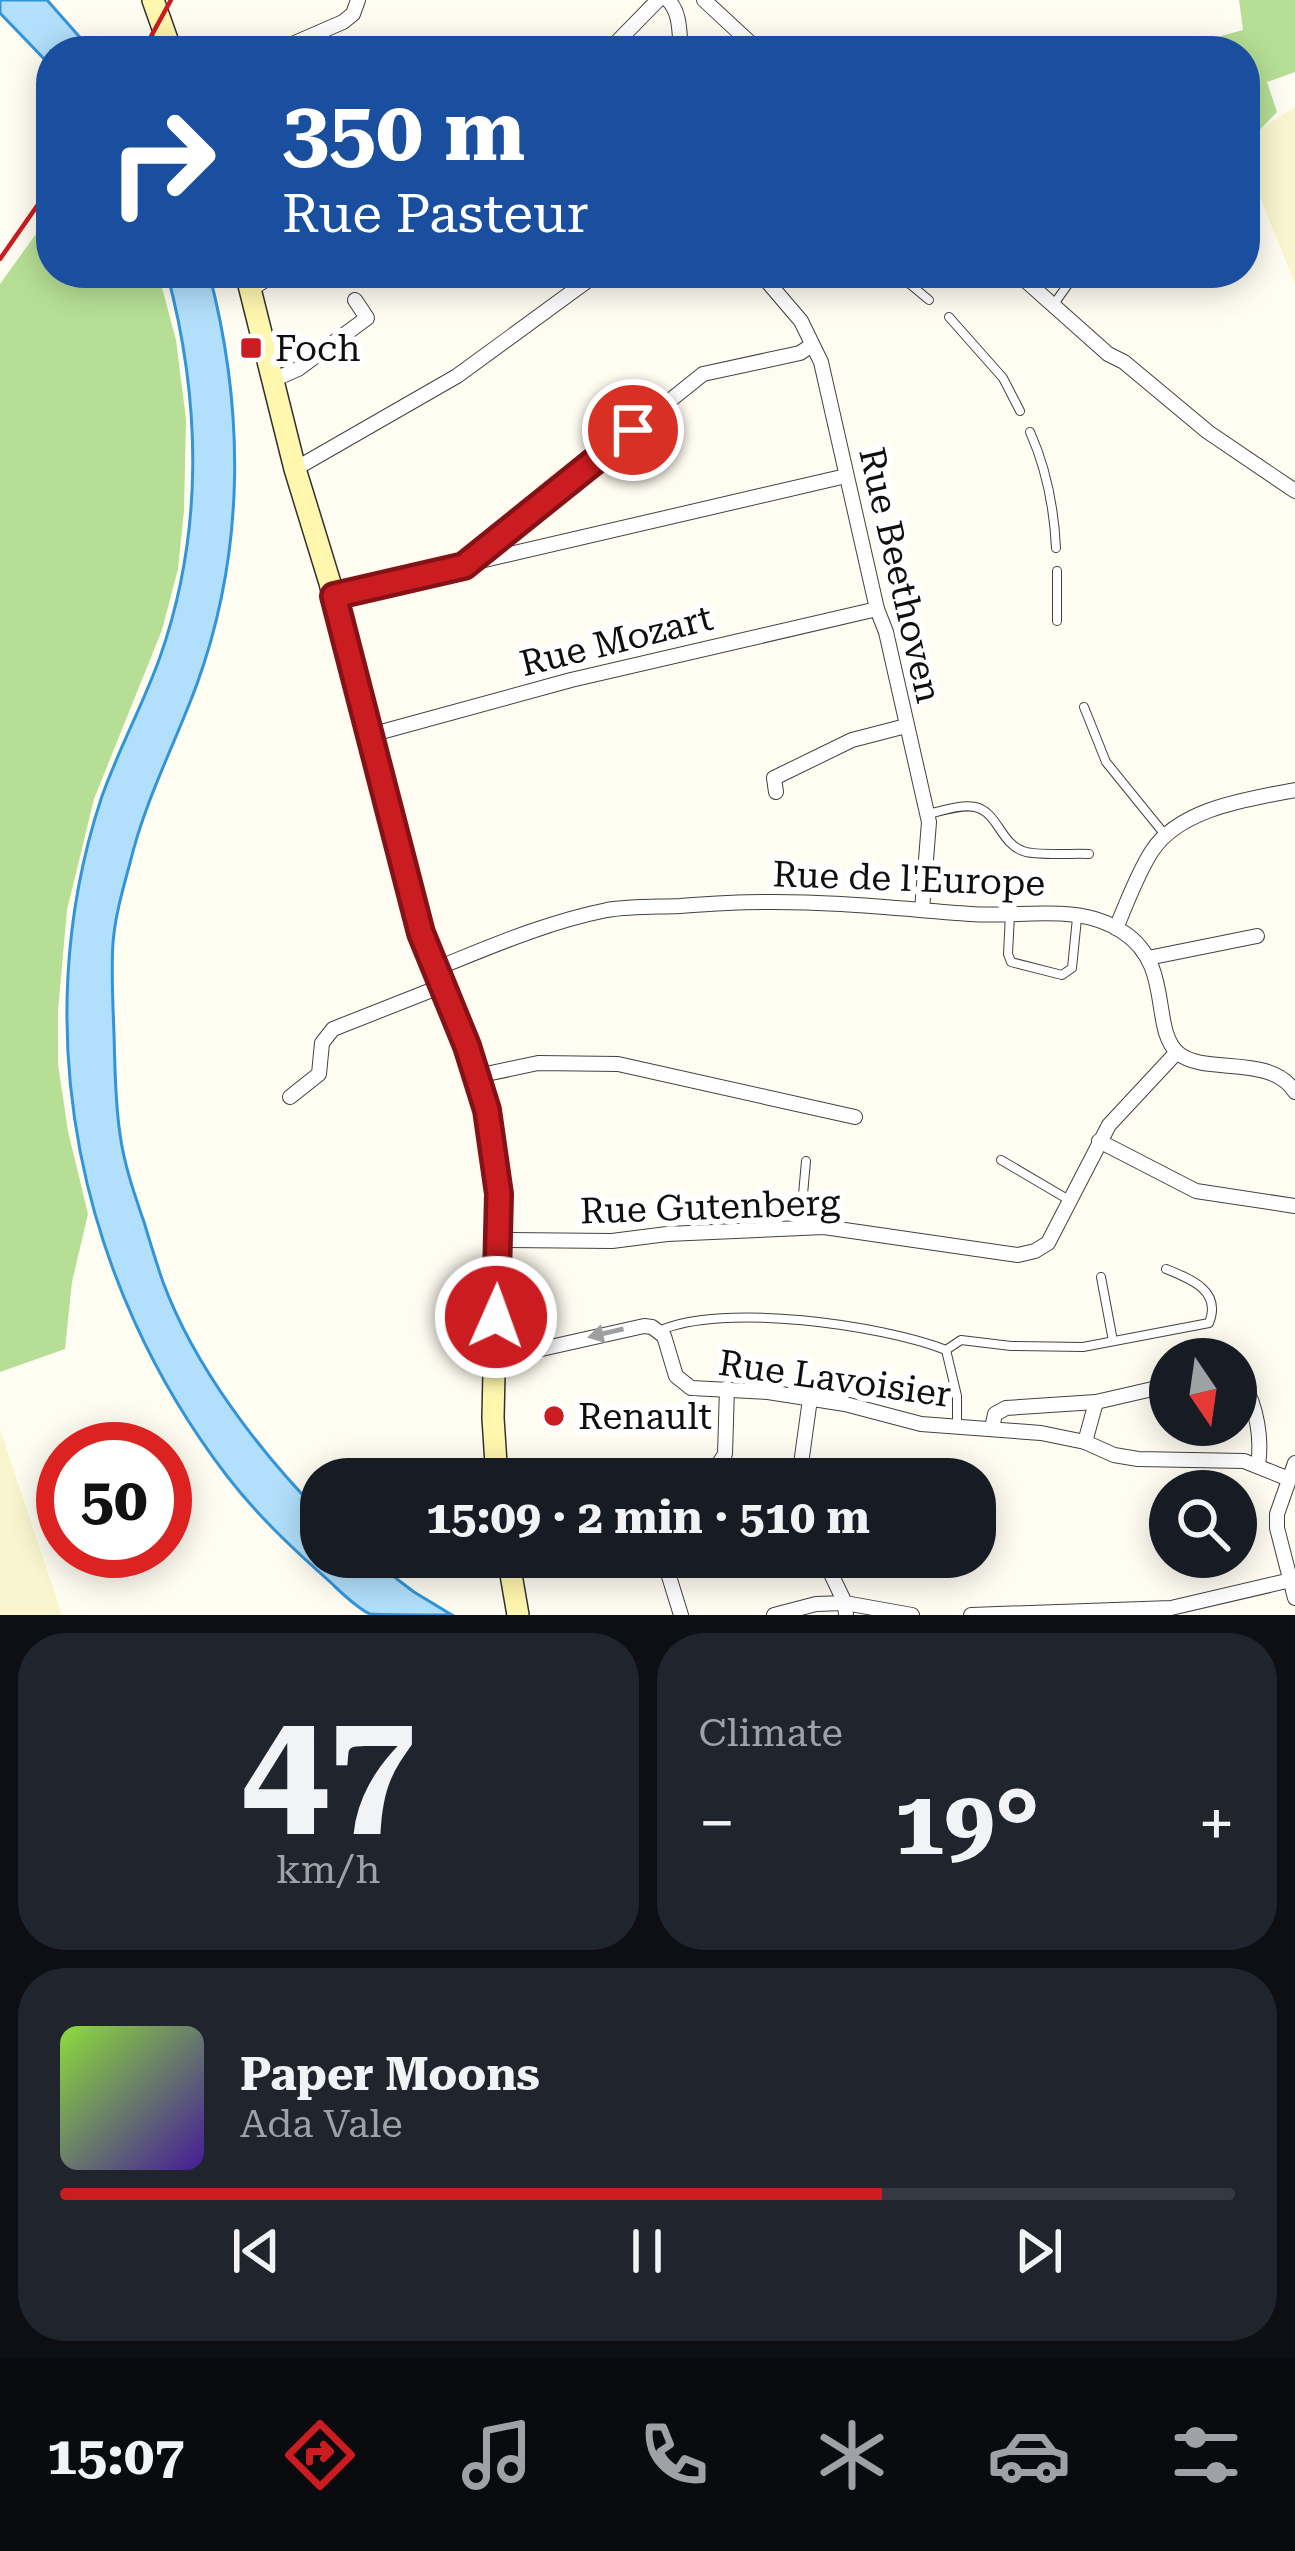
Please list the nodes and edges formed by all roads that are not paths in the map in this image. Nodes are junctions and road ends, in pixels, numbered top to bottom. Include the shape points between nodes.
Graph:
1 (153, 0) edge
2 (358, 0) edge
3 (658, 0) edge
4 (668, 0) edge
5 (704, 0) edge
6 (166, 36) edge
7 (314, 36) edge
8 (623, 36) edge
9 (680, 36) edge
10 (743, 36) edge
11 (250, 288) edge
12 (578, 288) edge
13 (773, 288) edge
14 (916, 288) edge
15 (1034, 288) edge
16 (1065, 288) edge
17 (355, 300) dead end
18 (929, 300) dead end
19 (1053, 305) junction
20 (949, 317) dead end
21 (812, 345) junction
22 (273, 380) junction
23 (1020, 411) dead end
24 (1030, 432) dead end
25 (295, 469) junction
26 (847, 476) junction
27 (1295, 491) edge
28 (1057, 548) dead end
29 (464, 566) junction
30 (1057, 571) dead end
31 (334, 596) junction
32 (877, 609) junction
33 (1057, 621) dead end
34 (1084, 707) dead end
35 (905, 726) junction
36 (370, 735) junction
37 (1295, 790) edge
38 (776, 792) dead end
39 (927, 814) junction
40 (1166, 836) junction
41 (1089, 854) dead end
42 (922, 910) junction
43 (1010, 914) junction
44 (1078, 916) junction
45 (1116, 928) junction
46 (1257, 937) dead end
47 (1148, 958) junction
48 (438, 977) junction
49 (1177, 1052) junction
50 (477, 1076) junction
51 (1295, 1092) edge
52 (290, 1097) dead end
53 (855, 1118) dead end
54 (1099, 1141) junction
55 (1000, 1160) dead end
56 (806, 1161) dead end
57 (1069, 1200) junction
58 (1295, 1206) edge
59 (800, 1228) junction
60 (498, 1240) junction
61 (1166, 1269) dead end
62 (1101, 1277) dead end
63 (659, 1331) junction
64 (1113, 1341) junction
65 (946, 1350) junction
66 (495, 1355) junction
67 (728, 1388) junction
68 (1149, 1390) edge
69 (810, 1399) junction
70 (1096, 1402) junction
71 (957, 1426) junction
72 (992, 1428) junction
73 (1257, 1428) edge
74 (1085, 1442) junction
75 (496, 1458) edge
76 (722, 1458) edge
77 (802, 1458) edge
78 (1258, 1465) junction
79 (1292, 1471) edge
80 (512, 1578) edge
81 (669, 1578) edge
82 (832, 1578) edge
83 (1291, 1580) junction
84 (1295, 1598) edge
85 (845, 1609) edge
86 (518, 1615) edge
87 (680, 1615) edge
88 (774, 1615) edge
89 (912, 1615) edge
90 (971, 1615) edge

1 - 6 main road
2 - 7 street via 344,22
3 - 8 street
4 - 9 street
5 - 10 street
11 - 22 main road
12 - 25 street via 458,376
13 - 21 street, Rue Beethoven
14 - 18 lane
15 - 19 street
16 - 19 lane
17 - 22 street via 367,318
19 - 27 street via 1208,432
20 - 23 lane via 1003,378
21 - 26 street, Rue Beethoven
21 - 29 street via 703,374
22 - 25 main road
24 - 28 lane
25 - 31 main road
26 - 29 street
26 - 32 street, Rue Beethoven
29 - 31 street
30 - 33 lane
31 - 36 main road
32 - 35 street, Rue Beethoven
32 - 36 street, Rue Mozart
34 - 40 lane via 1106,761
35 - 38 street via 852,740 774,778
35 - 39 street, Rue Beethoven
36 - 48 main road
37 - 40 street via 1210,809
39 - 41 lane via 970,806 990,814 1023,852
39 - 42 street, Rue Beethoven
40 - 45 street
42 - 43 street, Rue de l'Europe
42 - 48 street, Rue de l'Europe via 763,902 611,909 517,935
43 - 44 street, Rue de l'Europe
43 - 44 lane via 1011,962 1062,975 1072,968
44 - 45 street, Rue de l'Europe
45 - 47 street, Rue de l'Europe
46 - 47 street
47 - 49 street
48 - 50 main road
48 - 52 street, Rue de l'Europe via 333,1029 322,1042 319,1074
49 - 51 street via 1280,1076
49 - 54 street, Rue Gutenberg
50 - 53 street via 538,1063 618,1064
50 - 60 main road via 496,1162
54 - 57 street, Rue Gutenberg
54 - 58 street via 1196,1191
55 - 57 lane
56 - 59 lane
57 - 59 street, Rue Gutenberg via 1048,1243 1018,1255
59 - 60 street, Rue Gutenberg
60 - 66 main road
61 - 64 lane via 1200,1283 1214,1311 1208,1323
62 - 64 lane
63 - 65 lane via 752,1317 841,1326
63 -> 66 street via 635,1327
63 - 67 street, Rue Lavoisier via 680,1381
64 - 65 lane via 1083,1347 962,1340
65 - 71 lane
66 - 75 main road
67 - 69 street, Rue Lavoisier
67 - 76 street
68 - 70 street, Rue Lavoisier
69 - 71 street, Rue Lavoisier
69 - 77 street
70 - 72 street, Rue Lavoisier via 1006,1408
70 - 74 street
71 - 72 street, Rue Lavoisier
72 - 74 street, Rue Lavoisier
73 - 78 street
74 - 78 street, Rue Lavoisier via 1138,1459
78 - 79 street, Rue Lavoisier
79 - 83 street via 1276,1514
80 - 86 main road
81 - 87 street
82 - 85 street
83 - 84 street
83 - 90 street via 1171,1608
85 - 88 street via 816,1604
85 - 89 street

